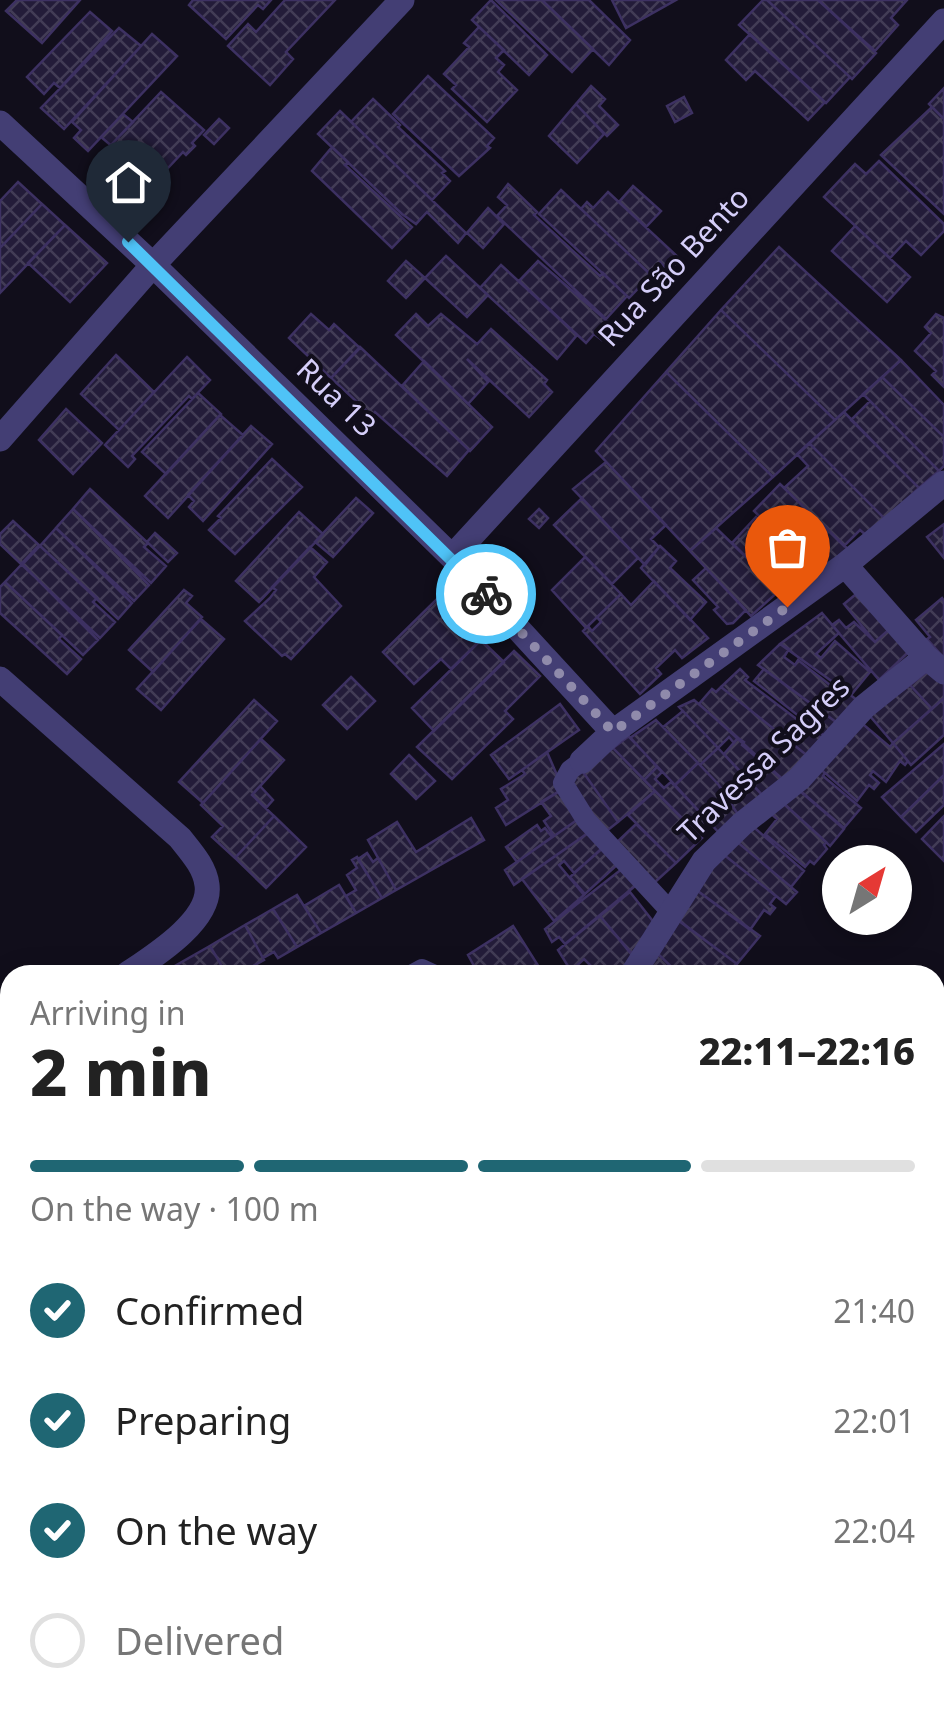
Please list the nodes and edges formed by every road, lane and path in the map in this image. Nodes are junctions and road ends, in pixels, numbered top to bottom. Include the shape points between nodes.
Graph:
1 (402, 0) edge
2 (944, 22) edge
3 (0, 123) edge
4 (153, 265) junction
5 (0, 439) edge
6 (944, 483) edge
7 (452, 557) junction
8 (846, 565) junction
9 (935, 665) edge
10 (0, 680) edge
11 (613, 732) junction
12 (582, 761) joint
13 (672, 912) junction
14 (141, 965) edge
15 (638, 965) edge

1 - 4 street
2 - 7 street, Rua São Bento
3 - 4 street, Rua 13
4 - 5 street
4 - 7 street, Rua 13
6 - 8 street
7 - 11 street, Rua 13
8 - 9 street, Travessa Sagres
8 - 11 street
9 - 13 street, Travessa Sagres via 864,707 799,780 704,860
10 - 14 street via 180,838 207,880 208,892 190,923
11 - 12 street
12 - 13 lane via 563,783 586,820
13 - 15 street, Travessa Sagres

